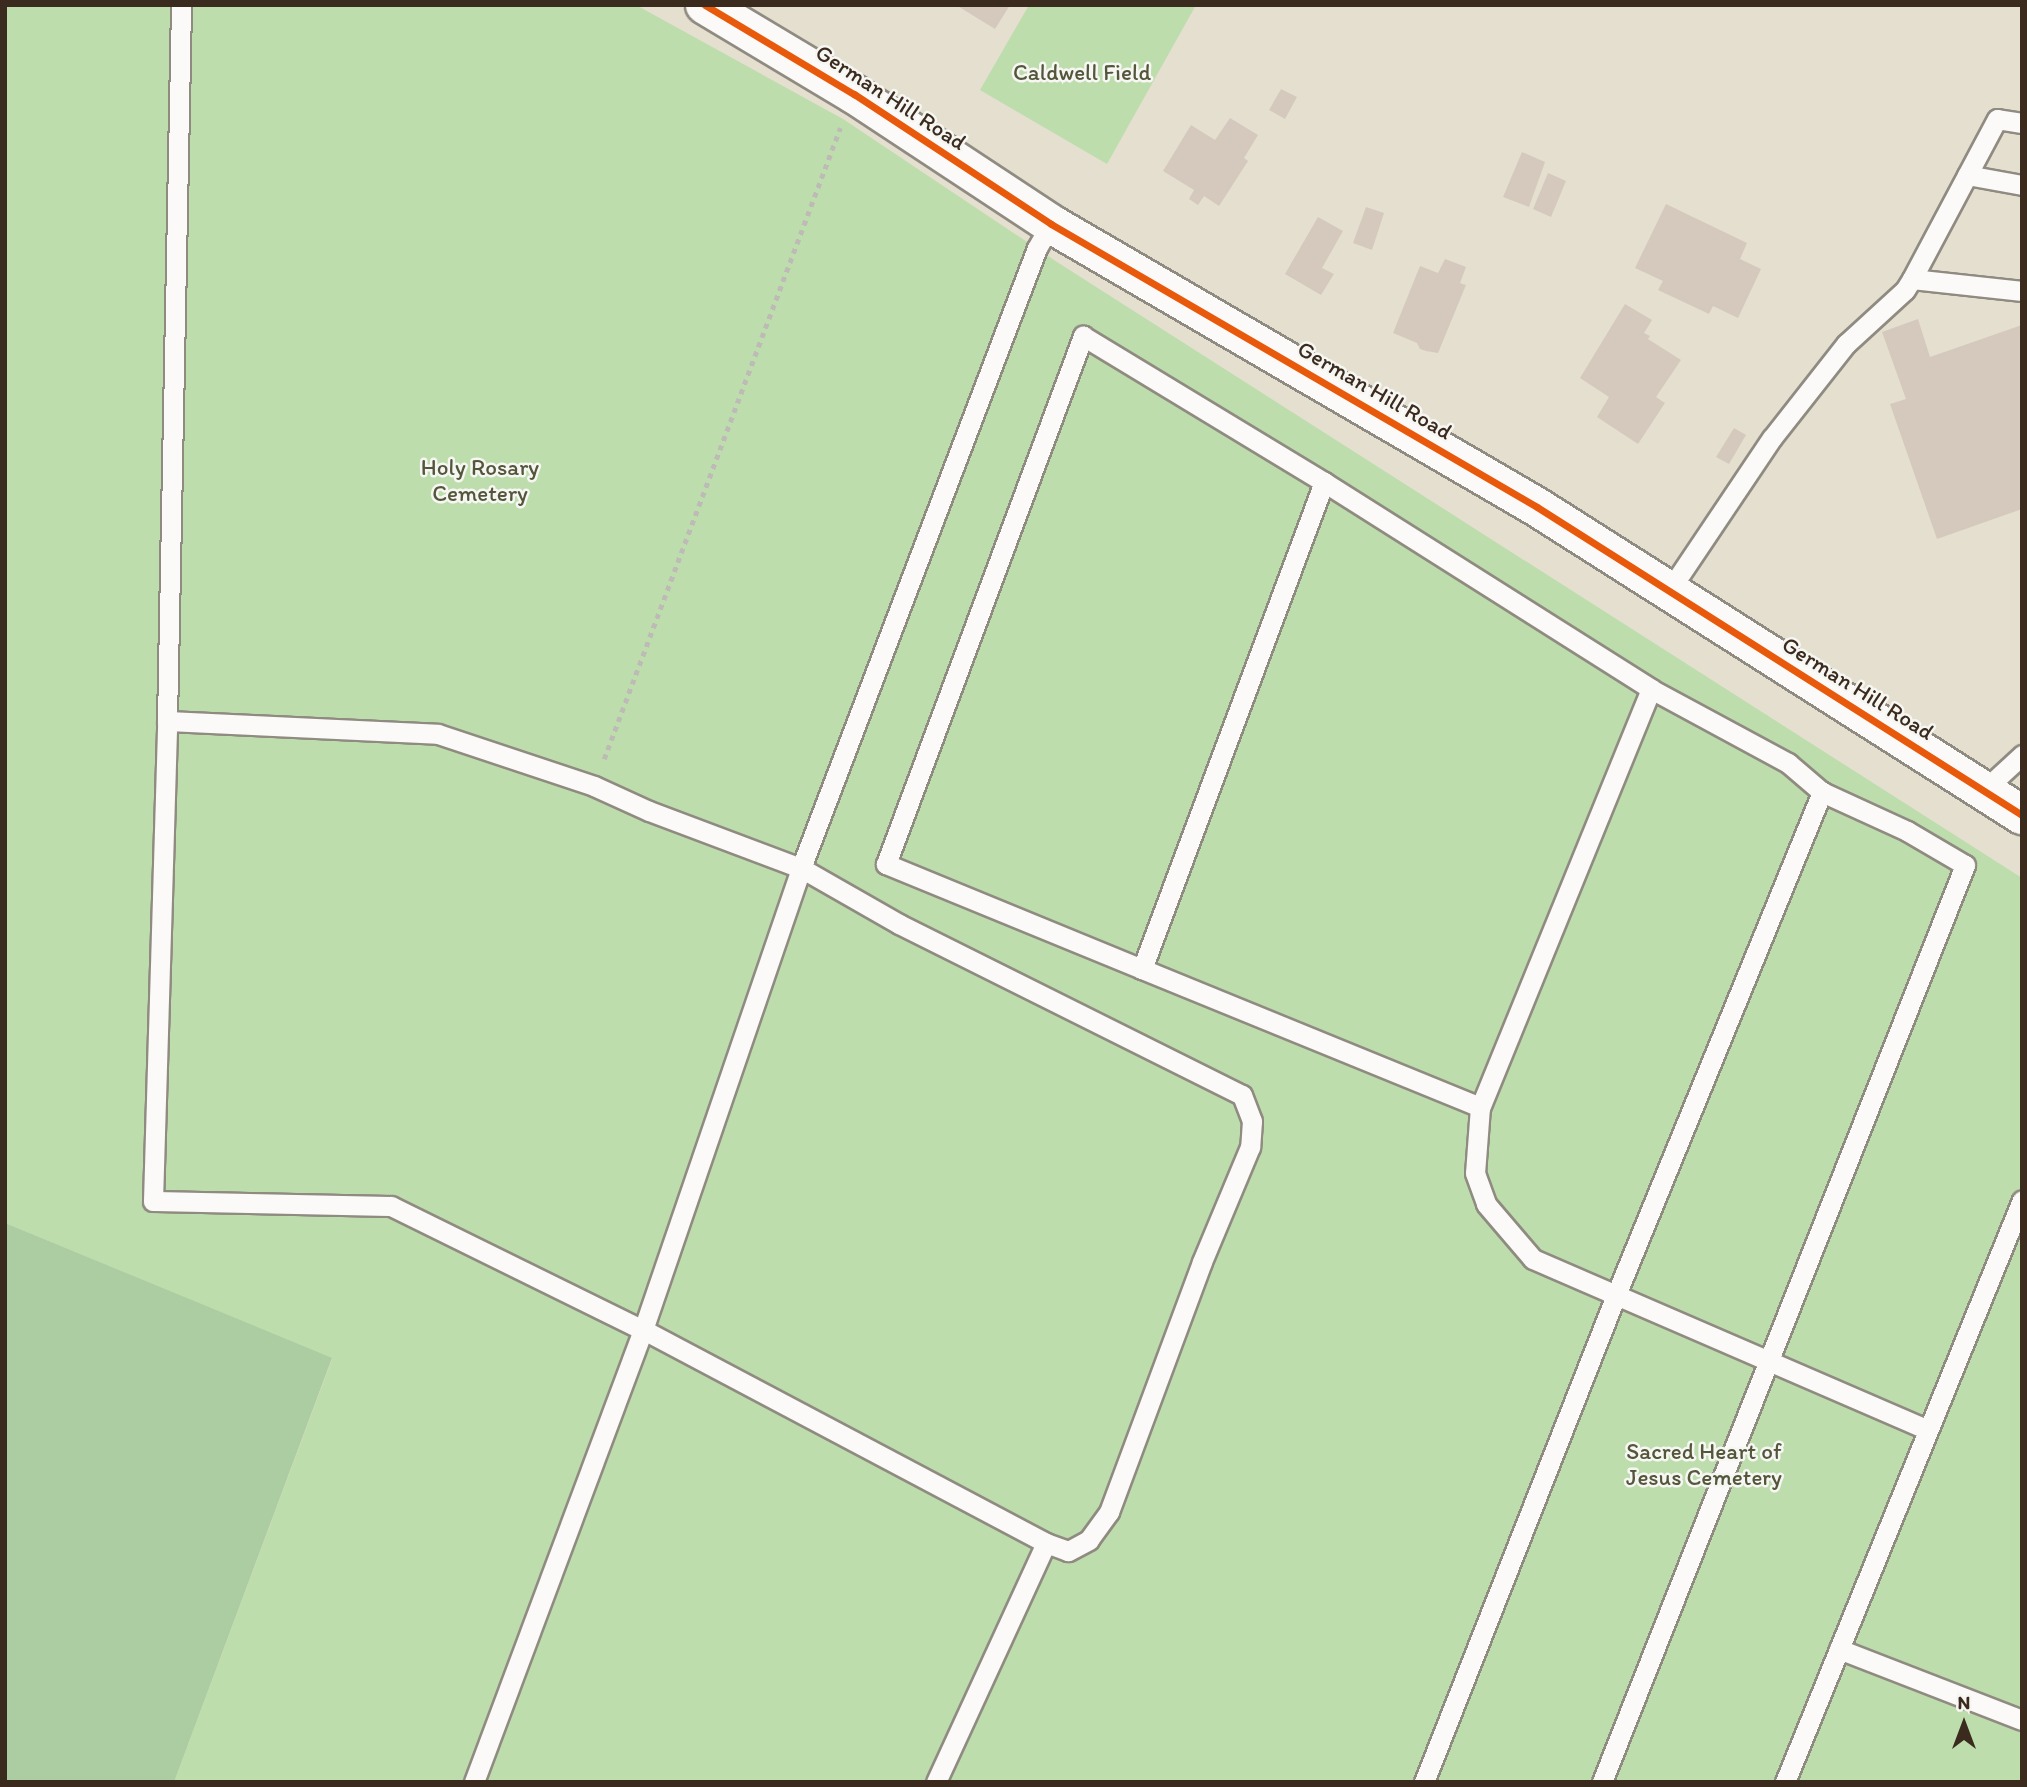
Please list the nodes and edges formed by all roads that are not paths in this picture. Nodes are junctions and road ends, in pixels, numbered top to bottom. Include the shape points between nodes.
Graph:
1 (181, 5) edge
2 (705, 5) edge
3 (2022, 123) edge
4 (1967, 175) junction
5 (2022, 185) edge
6 (1051, 224) junction
7 (1912, 279) junction
8 (2022, 290) edge
9 (1324, 482) junction
10 (1670, 591) junction
11 (1651, 689) junction
12 (167, 721) junction
13 (2022, 755) edge
14 (1984, 790) junction
15 (1822, 792) junction
16 (2022, 814) edge
17 (801, 868) junction
18 (1142, 969) junction
19 (1480, 1107) junction
20 (2022, 1200) edge
21 (1616, 1295) junction
22 (643, 1330) junction
23 (1768, 1361) junction
24 (1928, 1430) junction
25 (1046, 1543) junction
26 (1839, 1649) junction
27 (2022, 1720) edge
28 (474, 1782) edge
29 (936, 1782) edge
30 (1424, 1782) edge
31 (1602, 1782) edge
32 (1785, 1782) edge

1 - 12 lane
2 - 6 street, German Hill Road via 854,94
3 - 4 lane via 1997,119
4 - 5 lane
4 - 7 lane
6 - 10 street, German Hill Road via 1537,507
6 - 17 lane via 1032,260
7 - 8 lane
7 - 10 lane via 1846,344 1772,438
9 - 11 lane
9 - 18 lane
9 - 18 lane via 1083,336 886,864
10 - 14 street, German Hill Road
11 - 15 lane via 1788,763
11 - 19 lane
12 - 17 lane via 438,734 594,786
12 - 22 lane via 153,1200 391,1206
13 - 14 lane
14 - 16 street, German Hill Road
15 - 21 lane
15 - 23 lane via 1907,831 1965,865
17 - 22 lane
17 - 25 lane via 899,924 1242,1096 1252,1121 1250,1147 1109,1512 1089,1539 1068,1551
18 - 19 lane
19 - 21 lane via 1475,1174 1486,1204 1533,1259
20 - 24 lane
21 - 23 lane
21 - 30 lane
22 - 25 lane
22 - 28 lane
23 - 24 lane
23 - 31 lane
24 - 26 lane
25 - 29 lane
26 - 27 lane
26 - 32 lane

